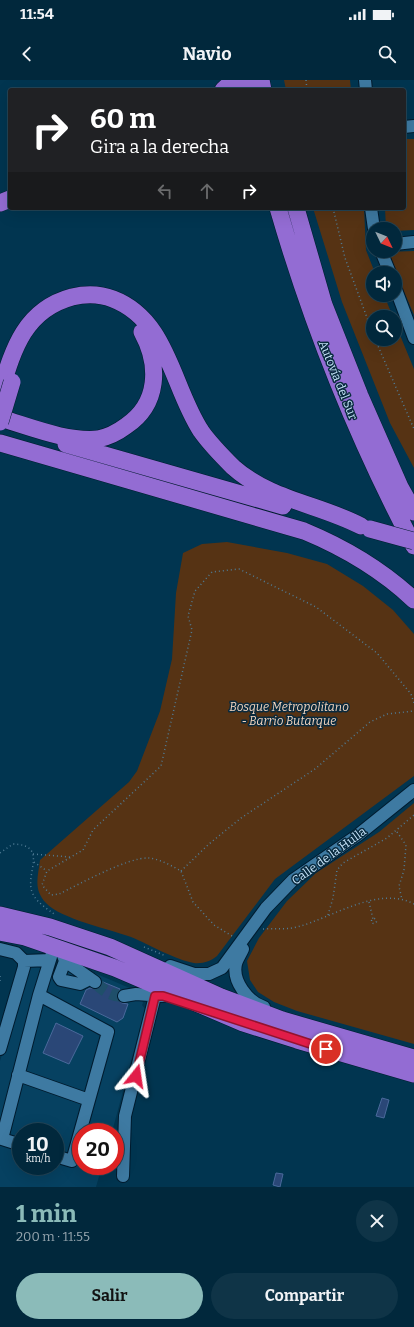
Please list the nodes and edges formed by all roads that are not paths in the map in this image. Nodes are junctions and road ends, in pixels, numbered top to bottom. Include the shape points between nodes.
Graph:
1 (234, 80) edge
2 (225, 88) edge
3 (279, 210) edge
4 (297, 210) edge
5 (372, 210) edge
6 (373, 222) edge
7 (414, 242) edge
8 (402, 243) edge
9 (400, 302) edge
10 (414, 338) edge
11 (5, 386) edge
12 (0, 418) edge
13 (0, 422) edge
14 (0, 426) edge
15 (0, 443) edge
16 (0, 455) edge
17 (90, 470) junction
18 (414, 512) edge
19 (366, 527) junction
20 (414, 541) edge
21 (414, 546) edge
22 (414, 600) edge
23 (414, 790) edge
24 (0, 915) edge
25 (251, 930) junction
26 (0, 932) edge
27 (110, 947) junction
28 (0, 949) edge
29 (58, 954) junction
30 (24, 961) junction
31 (39, 995) junction
32 (124, 996) tunnel mouth
33 (155, 996) junction
34 (243, 1023) junction
35 (360, 1043) junction
36 (0, 1049) edge
37 (414, 1058) edge
38 (414, 1074) edge
39 (18, 1075) junction
40 (89, 1100) junction
41 (12, 1142) edge
42 (64, 1159) edge
43 (123, 1176) dead end

1 - 2 highway
3 - 21 highway, Autovía del Sur via 312,318 360,436
4 - 18 highway, Autovía del Sur via 324,305 360,396 400,487
5 - 6 street
7 - 8 street
9 - 10 street
11 - 12 highway via 34,330 48,317 64,308 82,304 101,305 130,318 142,330 154,359 154,387 148,403 136,420 118,432 99,439 84,439 59,435
11 - 13 highway, bridge
11 - 19 highway via 20,337 37,315 48,306 62,300 94,295 124,303 149,324 162,345 201,431 233,467 268,491 340,515
14 - 19 highway
15 - 17 highway
16 - 17 highway
17 - 22 highway via 304,531 355,555 390,579
19 - 20 highway, bridge
23 - 25 street, Calle de la Hulla via 358,835 293,880 266,908
24 - 27 highway via 50,927
25 - 27 street via 222,968 209,974 194,974
25 - 35 street via 236,965 239,983 244,993 257,1005
26 - 29 highway via 25,937
27 - 35 highway via 222,997 282,1020
28 - 30 street via 16,953
29 - 29 street via 93,981 80,984 61,980
29 - 30 street
29 - 31 street
29 - 34 highway via 122,970
30 - 36 street
31 - 39 street
31 - 40 street via 108,1032
32 - 33 street
33 - 34 street via 163,996
33 - 43 street via 125,1116
34 - 38 highway
35 - 37 highway
39 - 40 street
39 - 41 street via 2,1139
40 - 42 street via 72,1161

